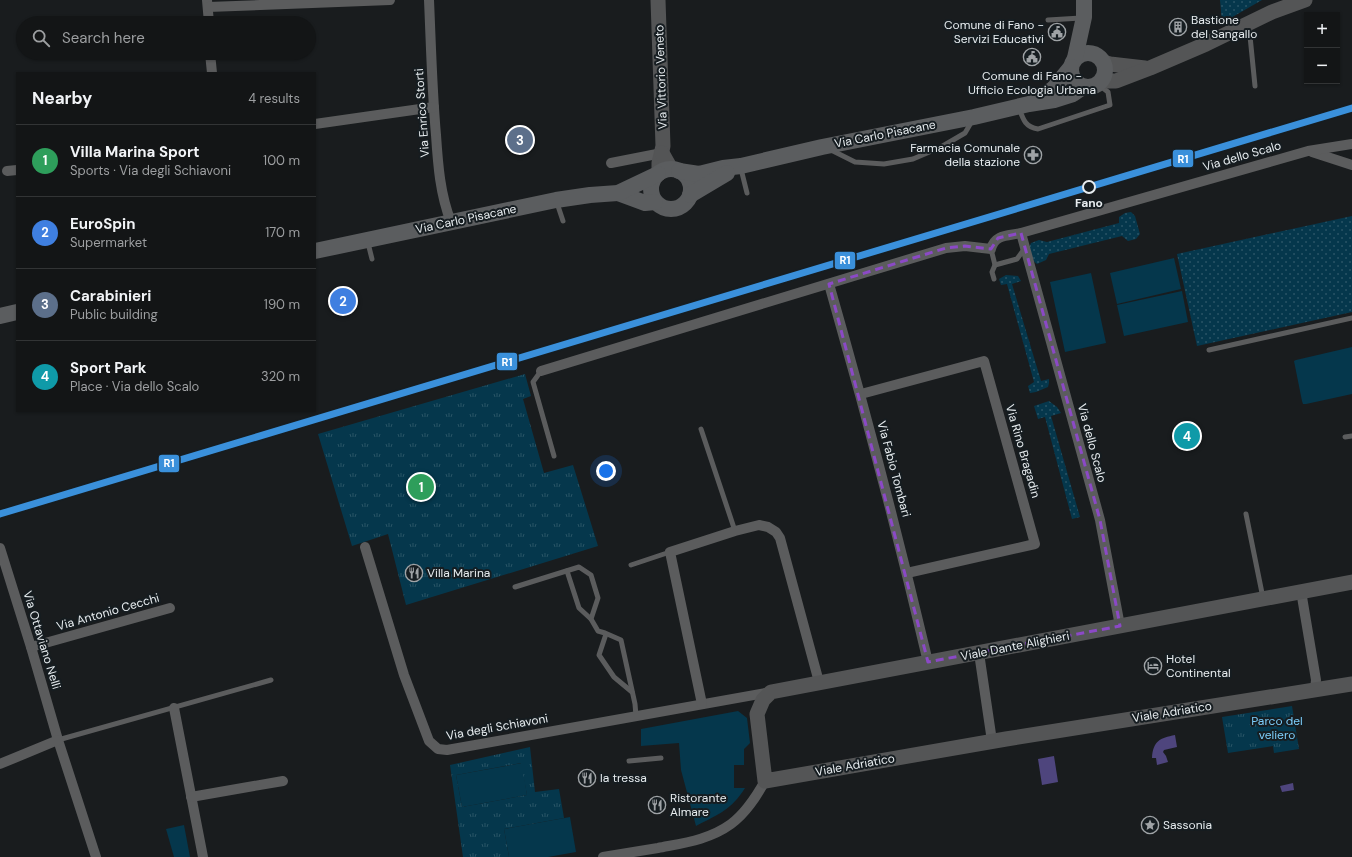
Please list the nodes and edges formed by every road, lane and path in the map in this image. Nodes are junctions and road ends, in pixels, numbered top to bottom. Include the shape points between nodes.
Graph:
1 (390, 0) edge
2 (428, 0) edge
3 (658, 0) edge
4 (1084, 0) edge
5 (1305, 0) edge
6 (208, 4) edge
7 (209, 16) edge
8 (1084, 17) junction
9 (1048, 20) dead end
10 (1248, 23) junction
11 (1100, 59) junction
12 (211, 60) edge
13 (1073, 62) junction
14 (1150, 68) junction
15 (212, 72) edge
16 (1094, 84) junction
17 (1256, 86) dead end
18 (1024, 105) junction
19 (434, 107) junction
20 (974, 117) junction
21 (316, 124) edge
22 (1352, 144) edge
23 (822, 146) junction
24 (1308, 151) junction
25 (662, 153) junction
26 (1352, 154) edge
27 (1352, 159) edge
28 (612, 163) dead end
29 (1352, 165) edge
30 (741, 166) junction
31 (667, 172) junction
32 (618, 193) junction
33 (747, 193) dead end
34 (690, 195) junction
35 (556, 200) junction
36 (655, 202) junction
37 (563, 221) dead end
38 (451, 222) junction
39 (1021, 233) junction
40 (367, 240) junction
41 (1025, 248) junction
42 (991, 249) junction
43 (316, 251) edge
44 (372, 259) dead end
45 (995, 265) junction
46 (994, 279) dead end
47 (829, 284) junction
48 (16, 312) edge
49 (0, 316) edge
50 (1352, 318) edge
51 (1209, 350) dead end
52 (541, 371) joint
53 (861, 394) junction
54 (701, 429) dead end
55 (1352, 436) edge
56 (1345, 437) dead end
57 (554, 456) dead end
58 (1246, 514) dead end
59 (734, 531) junction
60 (365, 547) dead end
61 (0, 548) edge
62 (670, 552) junction
63 (631, 565) dead end
64 (567, 571) junction
65 (907, 573) junction
66 (1352, 582) edge
67 (516, 587) dead end
68 (1301, 592) junction
69 (1263, 599) junction
70 (170, 608) dead end
71 (591, 619) junction
72 (1120, 626) junction
73 (606, 634) junction
74 (31, 647) junction
75 (979, 653) junction
76 (928, 662) junction
77 (272, 680) dead end
78 (819, 682) junction
79 (1352, 684) edge
80 (1315, 689) junction
81 (632, 692) junction
82 (771, 692) junction
83 (702, 704) junction
84 (174, 708) junction
85 (636, 716) junction
86 (58, 740) junction
87 (992, 741) junction
88 (661, 758) dead end
89 (629, 761) dead end
90 (0, 764) edge
91 (283, 781) dead end
92 (764, 781) junction
93 (191, 797) junction
94 (96, 857) edge
95 (203, 857) edge
96 (603, 857) edge

1 - 6 street
2 - 19 street, Via Enrico Storti
3 - 25 street, Via Vittorio Veneto
4 - 8 main road
5 - 10 street
6 - 7 street
8 - 9 lane
8 - 11 main road
8 - 13 main road
10 - 14 street
10 - 17 lane
11 - 13 main road via 1084,53
11 - 14 street via 1126,66
11 - 16 main road via 1105,72
12 - 15 street
13 - 16 main road via 1074,81
13 - 18 main road via 1053,89
14 - 16 street via 1116,80
16 - 18 main road, Via Carlo Pisacane via 1054,100
16 - 18 lane via 1108,92 1110,105 1038,129 1025,123
18 - 20 main road, Via Carlo Pisacane
19 - 21 street
19 - 38 street, Via Enrico Storti via 440,182
20 - 23 main road, Via Carlo Pisacane
20 - 23 lane via 965,133 913,159 884,164 855,162
22 - 24 street, Via dello Scalo
23 - 30 main road, Via Carlo Pisacane
24 - 29 street
24 - 39 street, Via dello Scalo
25 - 28 street
25 - 31 street
26 - 27 street
30 - 31 main road, Via Carlo Pisacane via 699,174
30 - 33 lane
30 - 34 main road, Via Carlo Pisacane
31 - 32 main road, Via Carlo Pisacane
31 - 34 main road via 688,178
31 - 36 main road via 654,178 651,190
32 - 35 main road, Via Carlo Pisacane via 590,194
32 - 36 main road, Via Carlo Pisacane via 645,203
34 - 36 main road, Via Carlo Pisacane via 684,204 674,209 663,208
35 - 37 lane
35 - 38 main road, Via Carlo Pisacane
38 - 40 main road, Via Carlo Pisacane
39 - 41 street, Via dello Scalo
39 - 42 street, Via dello Scalo via 998,238 993,242
40 - 43 main road, Via Carlo Pisacane
40 - 44 lane
41 - 45 lane via 1017,259
41 - 72 street, Via dello Scalo via 1100,520
42 - 45 lane
42 - 47 street via 965,246 946,248
45 - 46 lane via 992,272
47 - 52 street
47 - 53 street, Via Fabio Tombari
48 - 49 main road
50 - 51 lane
52 - 57 lane via 533,382
53 - 65 street, Via Fabio Tombari
53 - 65 street, Via Rino Bragadin via 984,361 1035,544
54 - 59 lane
55 - 56 lane
58 - 69 lane
59 - 62 street
59 - 78 street via 759,525 768,527 780,538
60 - 85 street, Via degli Schiavoni via 409,689 429,741 436,747 447,750
61 - 74 street, Via Ottaviano Nelli
62 - 63 lane
62 - 83 street
64 - 67 lane
64 - 71 lane via 579,608
64 - 71 lane via 579,567 591,575 598,598
65 - 76 street, Via Fabio Tombari
66 - 68 street, Viale Dante Alighieri
68 - 69 street, Viale Dante Alighieri
68 - 80 street via 1316,680
69 - 72 street, Viale Dante Alighieri
70 - 74 street, Via Antonio Cecchi
71 - 73 lane via 598,631
72 - 75 street, Viale Dante Alighieri
73 - 81 lane via 621,640
73 - 81 lane via 600,655 614,677
74 - 86 street, Via Ottaviano Nelli
75 - 76 street, Viale Dante Alighieri
75 - 87 street
76 - 78 street, Viale Dante Alighieri
77 - 84 lane
78 - 82 street, Viale Dante Alighieri
79 - 80 street, Viale Adriatico
80 - 87 street, Viale Adriatico
81 - 85 lane
82 - 83 street, Via degli Schiavoni
82 - 92 street via 763,700 757,714
83 - 85 street, Via degli Schiavoni
84 - 86 lane
84 - 93 street
86 - 90 street
86 - 94 street, Via Ottaviano Nelli
87 - 92 street, Viale Adriatico
88 - 89 lane
91 - 93 street
92 - 96 street via 748,807 720,831 694,841
93 - 95 street

